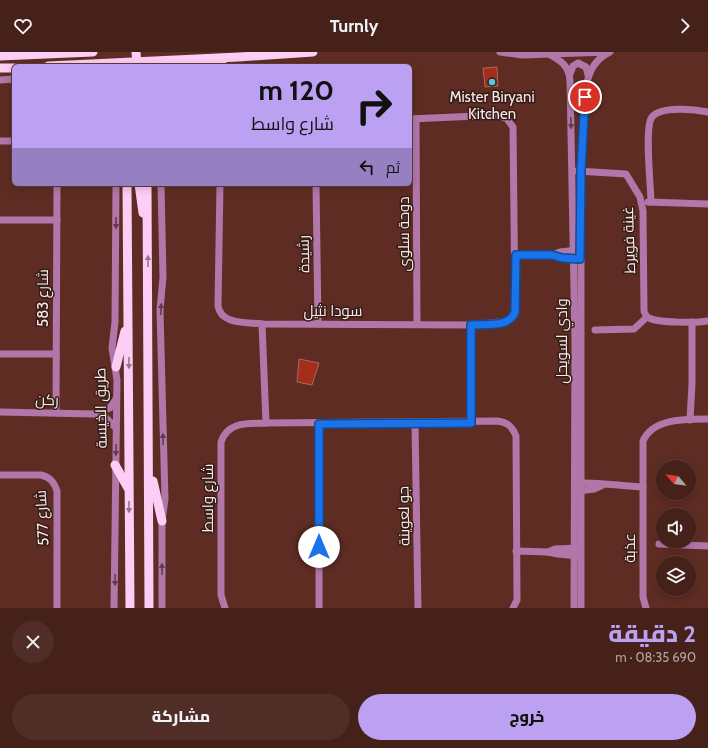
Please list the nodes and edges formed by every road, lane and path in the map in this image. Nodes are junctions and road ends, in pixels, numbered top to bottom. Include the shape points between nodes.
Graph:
1 (93, 52) edge
2 (128, 52) edge
3 (313, 52) edge
4 (500, 52) edge
5 (610, 52) edge
6 (547, 53) junction
7 (0, 56) edge
8 (239, 57) junction
9 (134, 59) edge
10 (147, 59) edge
11 (73, 64) edge
12 (207, 64) edge
13 (0, 68) edge
14 (12, 68) edge
15 (570, 74) junction
16 (588, 75) junction
17 (12, 79) edge
18 (0, 80) edge
19 (708, 112) edge
20 (413, 119) edge
21 (0, 141) edge
22 (12, 141) edge
23 (581, 170) junction
24 (573, 171) junction
25 (57, 186) edge
26 (116, 186) edge
27 (128, 186) edge
28 (139, 186) edge
29 (148, 186) edge
30 (161, 186) edge
31 (220, 186) edge
32 (316, 186) edge
33 (642, 202) junction
34 (652, 202) junction
35 (708, 204) edge
36 (0, 220) edge
37 (57, 220) junction
38 (148, 240) junction
39 (577, 250) junction
40 (516, 255) junction
41 (552, 255) junction
42 (577, 259) junction
43 (648, 317) junction
44 (128, 318) junction
45 (708, 321) edge
46 (692, 322) junction
47 (262, 324) junction
48 (318, 324) junction
49 (417, 324) junction
50 (471, 325) junction
51 (595, 330) dead end
52 (0, 354) edge
53 (56, 354) junction
54 (116, 367) junction
55 (117, 399) junction
56 (0, 412) edge
57 (56, 412) junction
58 (94, 414) junction
59 (708, 419) edge
60 (690, 420) junction
61 (266, 423) junction
62 (415, 423) junction
63 (471, 423) junction
64 (319, 424) junction
65 (116, 428) junction
66 (115, 465) junction
67 (149, 468) junction
68 (0, 475) edge
69 (578, 483) junction
70 (603, 485) junction
71 (643, 487) junction
72 (129, 490) junction
73 (578, 491) junction
74 (162, 521) junction
75 (696, 546) edge
76 (708, 546) edge
77 (516, 551) junction
78 (578, 552) junction
79 (57, 608) edge
80 (114, 608) edge
81 (130, 608) edge
82 (149, 608) edge
83 (162, 608) edge
84 (225, 608) edge
85 (319, 608) edge
86 (418, 608) edge
87 (513, 608) edge
88 (574, 608) edge
89 (581, 608) edge
90 (646, 608) edge

1 - 7 main road
2 - 9 main road
3 - 8 main road
4 - 6 street via 522,55
5 - 6 street
5 - 16 street, وادي لسويحل via 597,61
6 - 15 street via 563,62
8 - 10 main road
8 - 12 main road
9 - 10 main road
9 - 11 main road
13 - 14 main road
15 - 16 street via 572,66 578,63 586,67
15 -> 24 street, وادي لسويحل
16 - 23 street, وادي لسويحل
17 - 18 street
19 - 34 street via 666,111 657,113 650,119 648,135
20 - 40 street, سودا نثيل via 499,115 511,122 514,131
20 - 49 street, دوحة سلوى
21 - 22 street
23 - 24 street, غينة فويرط
23 - 33 street, غينة فويرط via 626,174
23 - 39 street, وادي لسويحل
24 - 39 street, وادي لسويحل
25 - 37 street, شارع 583
26 -> 54 street, طريق الخيسة via 115,322 112,348
27 - 44 main road, طريق الخيسة
28 - 38 main road
29 - 38 main road
74 -> 30 street via 165,499 160,310 163,277
31 - 47 street, سودا نثيل via 219,310 228,320
32 - 48 street, رشيدة
33 - 34 street
33 - 43 street, غينة فويرط via 644,310
34 - 35 street
36 - 37 street
37 - 53 street, شارع 583
67 -> 38 main road
39 - 41 street
39 - 42 street, وادي لسويحل
40 - 41 street
40 - 50 street, سودا نثيل via 513,317 504,322
41 - 42 street
42 - 69 street, وادي لسويحل
43 - 46 street
43 - 51 street via 634,329
44 - 54 main road
44 -> 72 main road, طريق الخيسة
45 - 46 street
46 - 60 street
47 - 48 street, سودا نثيل
47 - 61 street
48 - 49 street, سودا نثيل
49 - 50 street, سودا نثيل
50 - 63 street
52 - 53 street
53 - 57 street, شارع 583
54 - 55 street, طريق الخيسة
55 - 58 street, ركن via 110,408
55 - 65 street, طريق الخيسة
56 - 57 street, ركن
57 - 58 street, ركن
58 - 65 street, ركن via 105,417
59 - 60 street, عذبة
60 - 71 street, عذبة via 662,424 648,433 642,449
61 - 64 street, شارع واسط
61 - 84 street, شارع واسط via 232,427 226,431 221,442 221,595
62 - 63 street, شارع واسط
62 - 64 street, شارع واسط
62 - 86 street, جو لعوينة
63 - 77 street, شارع واسط via 502,422 511,427 516,436
64 - 85 street
65 -> 66 street, طريق الخيسة
66 - 72 main road
66 -> 80 street, طريق الخيسة
67 - 74 main road
67 - 82 main road
68 - 79 street, شارع 577 via 41,475 46,476 55,485
69 - 70 street via 591,482
69 - 73 street, وادي لسويحل
70 - 71 street
70 - 73 street
71 - 90 street, عذبة via 643,597
72 -> 81 main road, طريق الخيسة
73 - 78 street, وادي لسويحل
83 -> 74 street
75 - 76 street
77 - 78 street via 548,552 555,549
77 - 87 street, شارع واسط via 517,600
78 - 88 street, وادي لسويحل
78 - 89 street, وادي لسويحل

